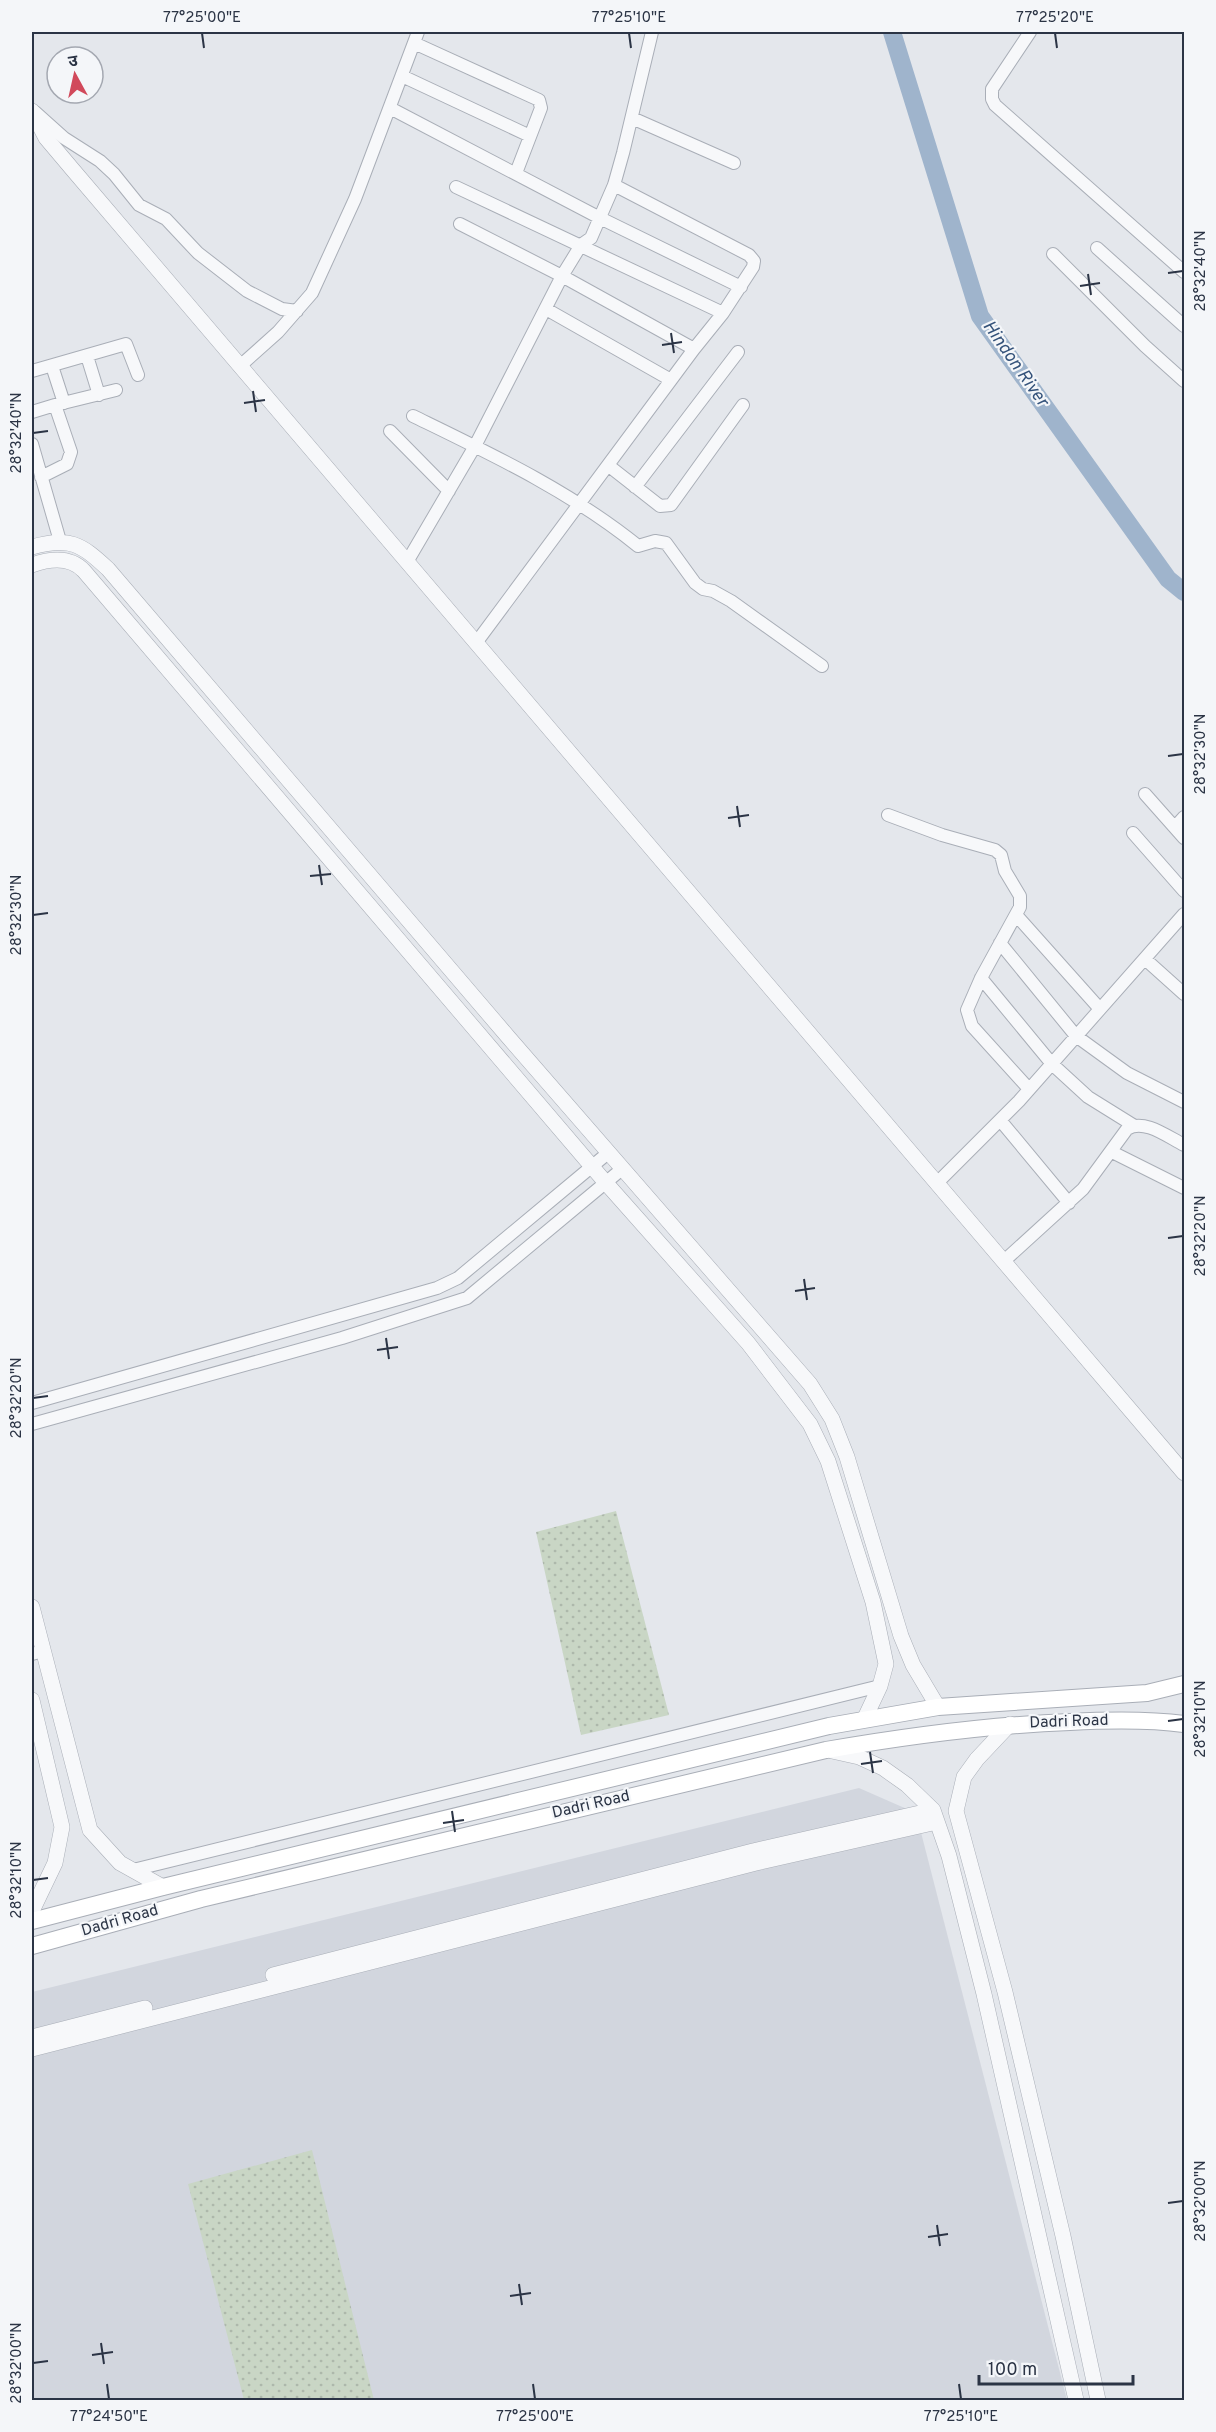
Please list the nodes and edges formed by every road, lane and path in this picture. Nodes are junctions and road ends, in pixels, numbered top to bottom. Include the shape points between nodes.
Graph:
1 (652, 32) edge
2 (1030, 32) edge
3 (416, 37) edge
4 (402, 76) junction
5 (390, 108) junction
6 (32, 110) edge
7 (632, 118) junction
8 (530, 136) junction
9 (734, 163) dead end
10 (516, 173) junction
11 (614, 185) junction
12 (456, 187) dead end
13 (600, 218) junction
14 (460, 224) dead end
15 (581, 245) junction
16 (1097, 248) dead end
17 (1053, 254) dead end
18 (1185, 273) edge
19 (562, 276) junction
20 (741, 287) junction
21 (546, 309) junction
22 (297, 311) junction
23 (723, 313) junction
24 (1185, 326) edge
25 (694, 349) junction
26 (738, 352) dead end
27 (87, 356) junction
28 (52, 366) junction
29 (240, 366) junction
30 (32, 371) edge
31 (138, 375) dead end
32 (671, 380) junction
33 (1185, 381) edge
34 (116, 390) dead end
35 (99, 394) junction
36 (60, 404) junction
37 (743, 405) dead end
38 (32, 412) edge
39 (414, 416) dead end
40 (390, 431) dead end
41 (32, 444) edge
42 (475, 446) junction
43 (609, 466) junction
44 (41, 477) junction
45 (635, 487) junction
46 (449, 491) junction
47 (580, 503) junction
48 (64, 542) junction
49 (32, 547) edge
50 (67, 561) junction
51 (407, 562) junction
52 (32, 564) edge
53 (476, 643) junction
54 (822, 666) dead end
55 (1145, 794) dead end
56 (888, 815) dead end
57 (1185, 818) edge
58 (1175, 827) junction
59 (1133, 833) dead end
60 (1185, 838) edge
61 (1185, 891) edge
62 (1185, 914) edge
63 (1017, 916) junction
64 (1000, 944) junction
65 (1145, 958) junction
66 (981, 978) junction
67 (1185, 994) edge
68 (1100, 1009) junction
69 (1077, 1036) junction
70 (1052, 1064) junction
71 (1029, 1089) junction
72 (1185, 1102) edge
73 (1000, 1120) junction
74 (1133, 1125) junction
75 (1185, 1145) edge
76 (1112, 1152) junction
77 (608, 1153) junction
78 (593, 1165) junction
79 (622, 1169) junction
80 (606, 1183) junction
81 (937, 1183) junction
82 (1185, 1188) edge
83 (1069, 1203) junction
84 (1004, 1261) junction
85 (32, 1404) edge
86 (32, 1424) edge
87 (1185, 1473) edge
88 (32, 1606) edge
89 (37, 1652) edge
90 (1185, 1684) edge
91 (880, 1686) junction
92 (1148, 1694) junction
93 (1185, 1694) edge
94 (32, 1700) edge
95 (938, 1707) junction
96 (864, 1720) junction
97 (1185, 1722) edge
98 (1011, 1724) junction
99 (826, 1750) junction
100 (935, 1816) junction
101 (133, 1870) junction
102 (973, 1878) junction
103 (955, 1882) junction
104 (163, 1887) junction
105 (32, 1911) edge
106 (32, 1921) edge
107 (32, 1946) edge
108 (32, 2037) edge
109 (32, 2049) edge
110 (1076, 2400) edge
111 (1098, 2400) edge

1 - 7 street
2 - 18 street via 992,88 995,105
3 - 4 street
3 - 8 street via 538,100 541,108
4 - 5 street
4 - 8 street
5 - 10 street
5 - 22 street via 330,256 312,293
6 - 22 street via 64,138 100,161 139,205 166,219 198,253 237,284 268,303
6 - 29 street via 46,138
7 - 9 street
7 - 11 street
8 - 10 street
10 - 13 street
11 - 13 street
11 - 20 street via 749,255 753,267
12 - 15 street
13 - 15 street via 591,238
13 - 20 street
14 - 19 street
15 - 19 street
15 - 23 street
16 - 24 street
17 - 33 street
19 - 21 street
19 - 25 street
20 - 23 street
21 - 32 street
21 - 42 street
22 - 29 street
23 - 25 street
25 - 32 street
26 - 45 street
27 - 28 street
27 - 31 street via 126,344
27 - 35 street
28 - 30 street
28 - 36 street
29 - 51 street
32 - 43 street
34 - 35 street
35 - 36 street
36 - 38 street
36 - 44 street via 71,452 67,464
37 - 45 street via 671,505 660,506
39 - 42 street
40 - 46 street
41 - 44 street
42 - 46 street
42 - 47 street
43 - 45 street
43 - 47 street
44 - 48 street
46 - 51 street
47 - 53 street
47 - 54 street via 638,546 655,541 666,543 695,583 719,594
48 - 49 street
48 - 50 street
48 - 77 street via 92,554 108,569
50 - 52 street
50 - 78 street via 84,571
51 - 53 street
53 - 81 street
55 - 58 street
56 - 63 street via 995,849 1020,896
57 - 58 street
58 - 60 street
59 - 61 street
62 - 65 street
63 - 64 street
63 - 68 street
64 - 66 street
64 - 69 street
65 - 67 street
65 - 68 street
66 - 70 street
66 - 71 street via 968,1018
68 - 69 street
69 - 70 street
69 - 72 street via 1126,1073
70 - 71 street
70 - 74 street via 1088,1097
71 - 73 street
73 - 81 street
73 - 83 street
74 - 75 street via 1145,1126
74 - 76 street
76 - 82 street
76 - 83 street
77 - 78 street
77 - 79 street
78 - 80 street
78 - 85 street via 458,1278 437,1288
79 - 80 street
79 - 95 street via 810,1384 832,1419 848,1457 901,1636
80 - 86 street via 467,1298 342,1338
80 - 91 street via 748,1343 810,1424 828,1461 873,1602 886,1664
81 - 84 street
83 - 84 street
84 - 87 street
88 - 89 street
89 - 101 street via 90,1830 120,1863
90 - 92 main road, Dadri Road
91 - 96 street
91 - 101 street
92 - 93 main road, Dadri Road
92 - 95 main road, Dadri Road
94 - 105 street via 62,1827 55,1863
95 - 96 main road, Dadri Road
96 - 104 main road, Dadri Road
97 - 98 main road, Dadri Road
98 - 99 main road, Dadri Road
98 - 102 street via 976,1759 959,1792 956,1811
99 - 100 street via 859,1757 883,1768 908,1785
99 - 107 main road, Dadri Road via 201,1899
100 - 103 street
100 - 108 street via 753,1851
100 - 109 street
101 - 104 street
102 - 103 street
102 - 111 street via 1005,1992
103 - 110 street
104 - 106 main road, Dadri Road

